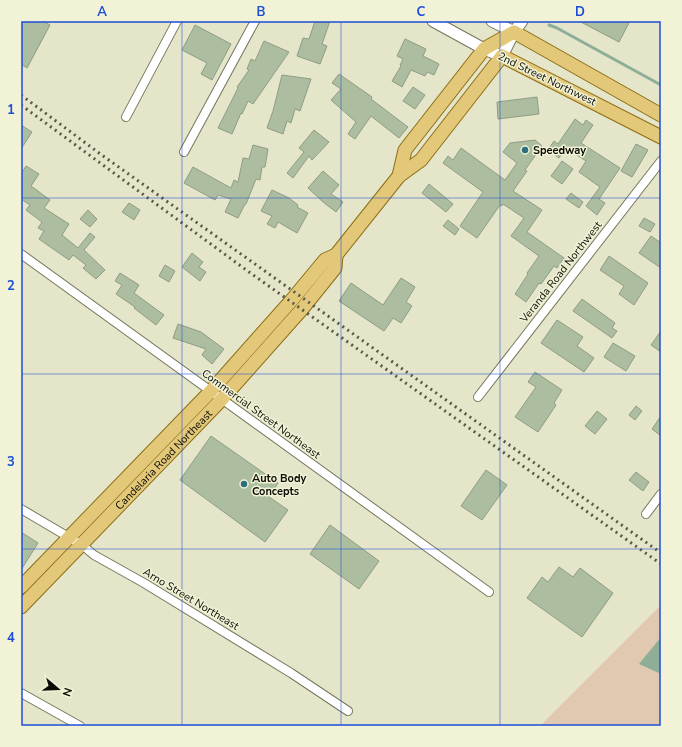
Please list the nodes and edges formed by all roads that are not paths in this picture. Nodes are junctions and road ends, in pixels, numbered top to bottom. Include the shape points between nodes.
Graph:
1 (178, 21) edge
2 (255, 21) edge
3 (433, 21) edge
4 (492, 21) edge
5 (522, 21) edge
6 (514, 32) junction
7 (484, 49) junction
8 (502, 56) junction
9 (661, 115) edge
10 (126, 117) dead end
11 (661, 137) edge
12 (184, 152) dead end
13 (661, 161) edge
14 (399, 176) junction
15 (21, 254) edge
16 (336, 255) junction
17 (211, 391) junction
18 (478, 397) dead end
19 (222, 399) junction
20 (661, 494) edge
21 (21, 509) edge
22 (646, 514) dead end
23 (69, 538) junction
24 (82, 545) junction
25 (21, 587) edge
26 (489, 592) dead end
27 (21, 607) edge
28 (21, 693) edge
29 (348, 711) dead end
30 (80, 726) edge

1 - 10 street
2 - 12 street
3 - 7 main road, 2nd Street Northwest
4 - 6 main road, 2nd Street Northwest
5 - 6 main road
6 - 7 main road
6 - 8 main road
6 - 9 main road, 2nd Street Northwest
7 - 8 main road, 2nd Street Northwest
7 - 14 main road via 405,150
8 - 11 main road, 2nd Street Northwest
8 - 14 main road via 421,160
13 - 18 street, Veranda Road Northwest
14 - 16 main road
15 - 17 street, Commercial Street Northeast
16 - 17 main road, Candelaria Road Northeast via 325,260
16 - 19 main road, Candelaria Road Northeast via 335,268
17 - 19 street, Commercial Street Northeast
17 - 23 main road, Candelaria Road Northeast
19 - 24 main road, Candelaria Road Northeast
19 - 26 street, Commercial Street Northeast
20 - 22 street
21 - 23 street, Arno Street Northeast
23 - 24 street, Arno Street Northeast
23 - 25 main road, Candelaria Road Northeast
24 - 27 main road, Candelaria Road Northeast
24 - 29 street, Arno Street Northeast via 94,555 291,672
28 - 30 street

